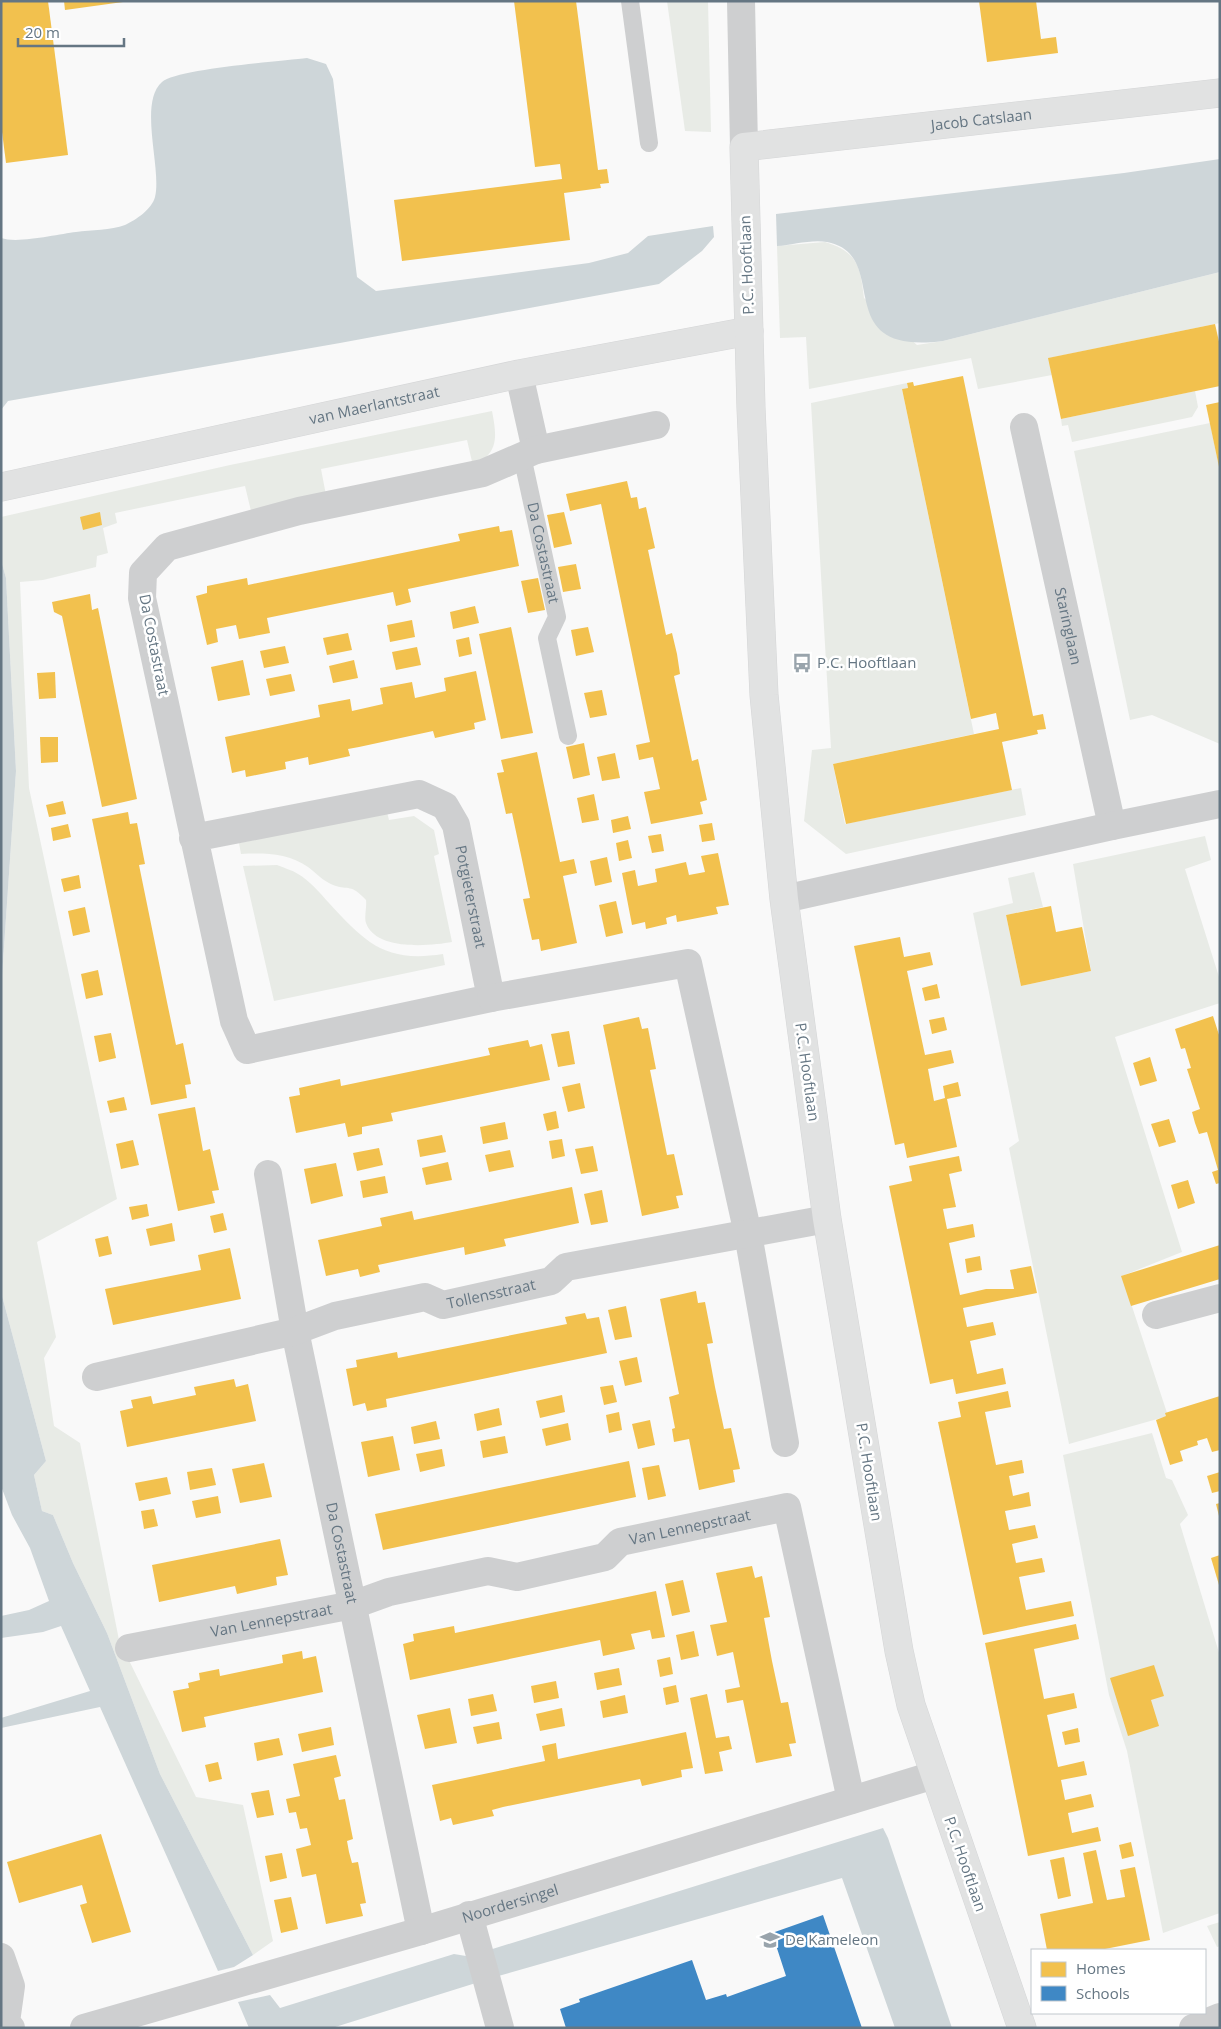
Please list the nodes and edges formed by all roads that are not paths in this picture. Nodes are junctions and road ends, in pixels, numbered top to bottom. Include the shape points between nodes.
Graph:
1 (630, 1) edge
2 (740, 1) edge
3 (1220, 93) edge
4 (649, 143) dead end
5 (744, 147) junction
6 (750, 331) junction
7 (519, 374) junction
8 (656, 425) dead end
9 (1024, 427) dead end
10 (529, 453) junction
11 (1, 487) edge
12 (568, 736) dead end
13 (1220, 804) edge
14 (1112, 826) junction
15 (193, 838) junction
16 (784, 899) junction
17 (491, 998) junction
18 (268, 1174) dead end
19 (827, 1219) junction
20 (748, 1234) junction
21 (1220, 1298) edge
22 (1156, 1315) dead end
23 (296, 1331) junction
24 (96, 1377) dead end
25 (785, 1443) dead end
26 (353, 1605) junction
27 (129, 1648) dead end
28 (934, 1775) junction
29 (851, 1800) junction
30 (472, 1925) junction
31 (421, 1930) junction
32 (1, 1957) edge
33 (1220, 2017) edge
34 (11, 2028) edge
35 (84, 2028) edge
36 (500, 2028) edge
37 (1022, 2028) edge
38 (1193, 2028) edge

1 - 4 lane
2 - 5 street, P.C. Hooftlaan
3 - 5 street, Jacob Catslaan
5 - 6 street, P.C. Hooftlaan
6 - 7 street, van Maerlantstraat
6 - 16 street, P.C. Hooftlaan via 764,695
7 - 10 street, Da Costastraat
7 - 11 street, van Maerlantstraat
8 - 10 street, Da Costastraat
9 - 14 street, Staringlaan
10 - 12 lane, Da Costastraat via 557,617 547,638
10 - 15 street, Da Costastraat via 483,473 299,511 167,547 143,573 142,598
13 - 14 street
14 - 16 street
15 - 17 street, Potgieterstraat via 419,794 445,806 456,825
15 - 17 street, Da Costastraat via 234,1021 247,1050
16 - 19 street, P.C. Hooftlaan
17 - 20 street via 688,963
18 - 23 street, Da Costastraat
19 - 20 street, Tollensstraat
19 - 28 street, P.C. Hooftlaan via 899,1651 911,1705
20 - 23 street, Tollensstraat via 566,1267 550,1281 443,1306 425,1297 335,1316
20 - 25 street
21 - 22 street
23 - 24 street, Tollensstraat
23 - 26 street, Da Costastraat
26 - 27 street, Van Lennepstraat
26 - 29 street, Van Lennepstraat via 390,1592 488,1572 517,1577 606,1557 620,1542 787,1507
26 - 31 street, Da Costastraat
28 - 29 street, Noordersingel
28 - 37 street, P.C. Hooftlaan
29 - 30 street, Noordersingel
30 - 31 street, Noordersingel
30 - 36 street
31 - 35 street, Noordersingel
32 - 34 street via 11,1986 6,2022
33 - 38 street

